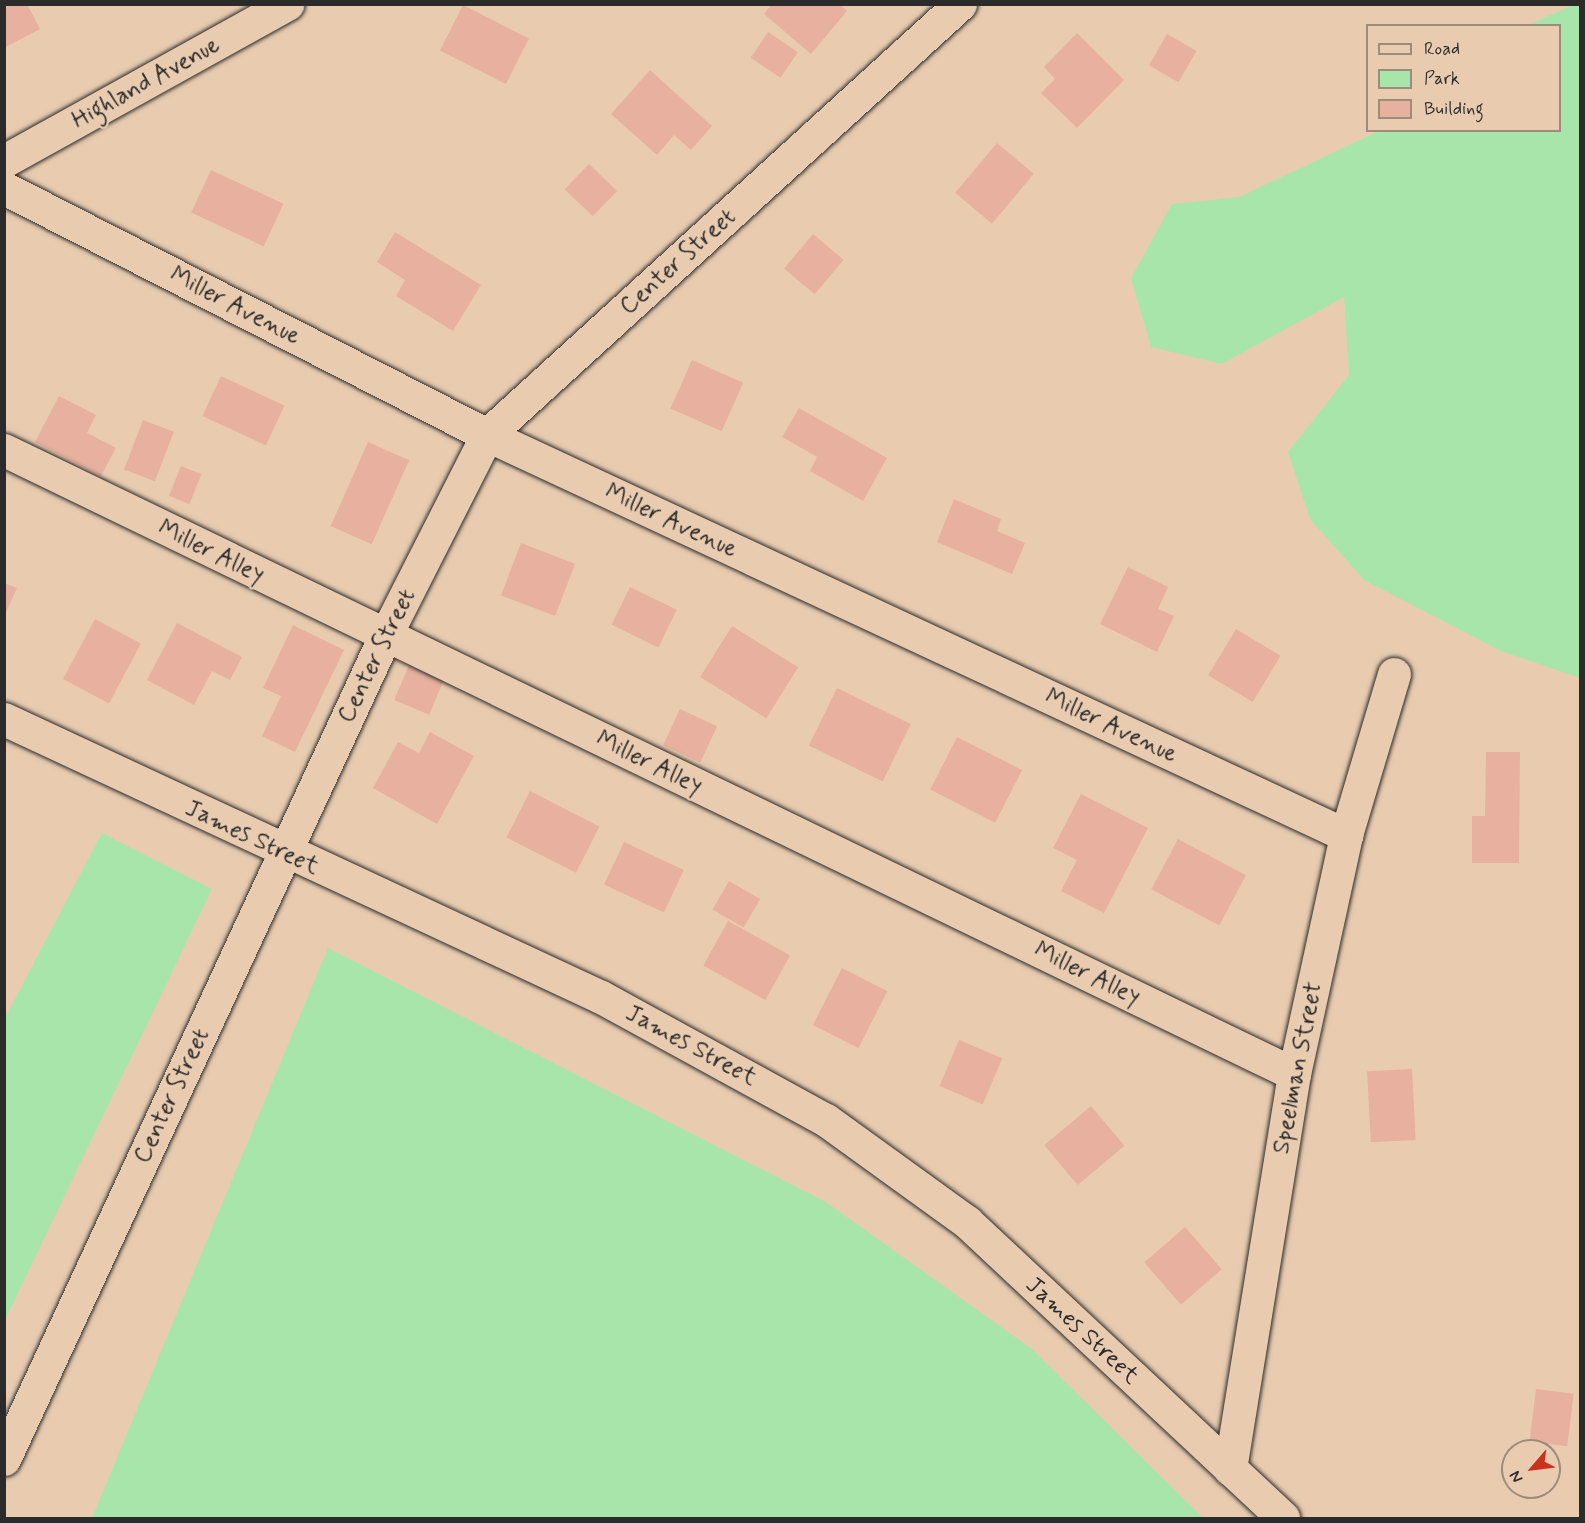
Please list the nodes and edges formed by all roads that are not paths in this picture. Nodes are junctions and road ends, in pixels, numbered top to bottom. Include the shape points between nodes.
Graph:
1 (287, 4) edge
2 (960, 4) edge
3 (4, 161) edge
4 (4, 188) edge
5 (488, 435) junction
6 (4, 450) edge
7 (385, 636) junction
8 (1394, 674) dead end
9 (4, 719) edge
10 (1346, 835) junction
11 (285, 854) junction
12 (1294, 1074) junction
13 (4, 1459) edge
14 (1230, 1469) junction
15 (1283, 1518) edge

1 - 3 street, Highland Avenue
2 - 5 street, Center Street
4 - 5 street, Miller Avenue
5 - 7 street, Center Street
5 - 10 street, Miller Avenue
6 - 7 street, Miller Alley
7 - 11 street, Center Street
7 - 12 street, Miller Alley
8 - 10 street, Speelman Street
9 - 11 street, James Street
10 - 12 street, Speelman Street
11 - 13 street, Center Street
11 - 14 street, James Street via 601,997 826,1120 967,1222
12 - 14 street, Speelman Street
14 - 15 street, James Street

